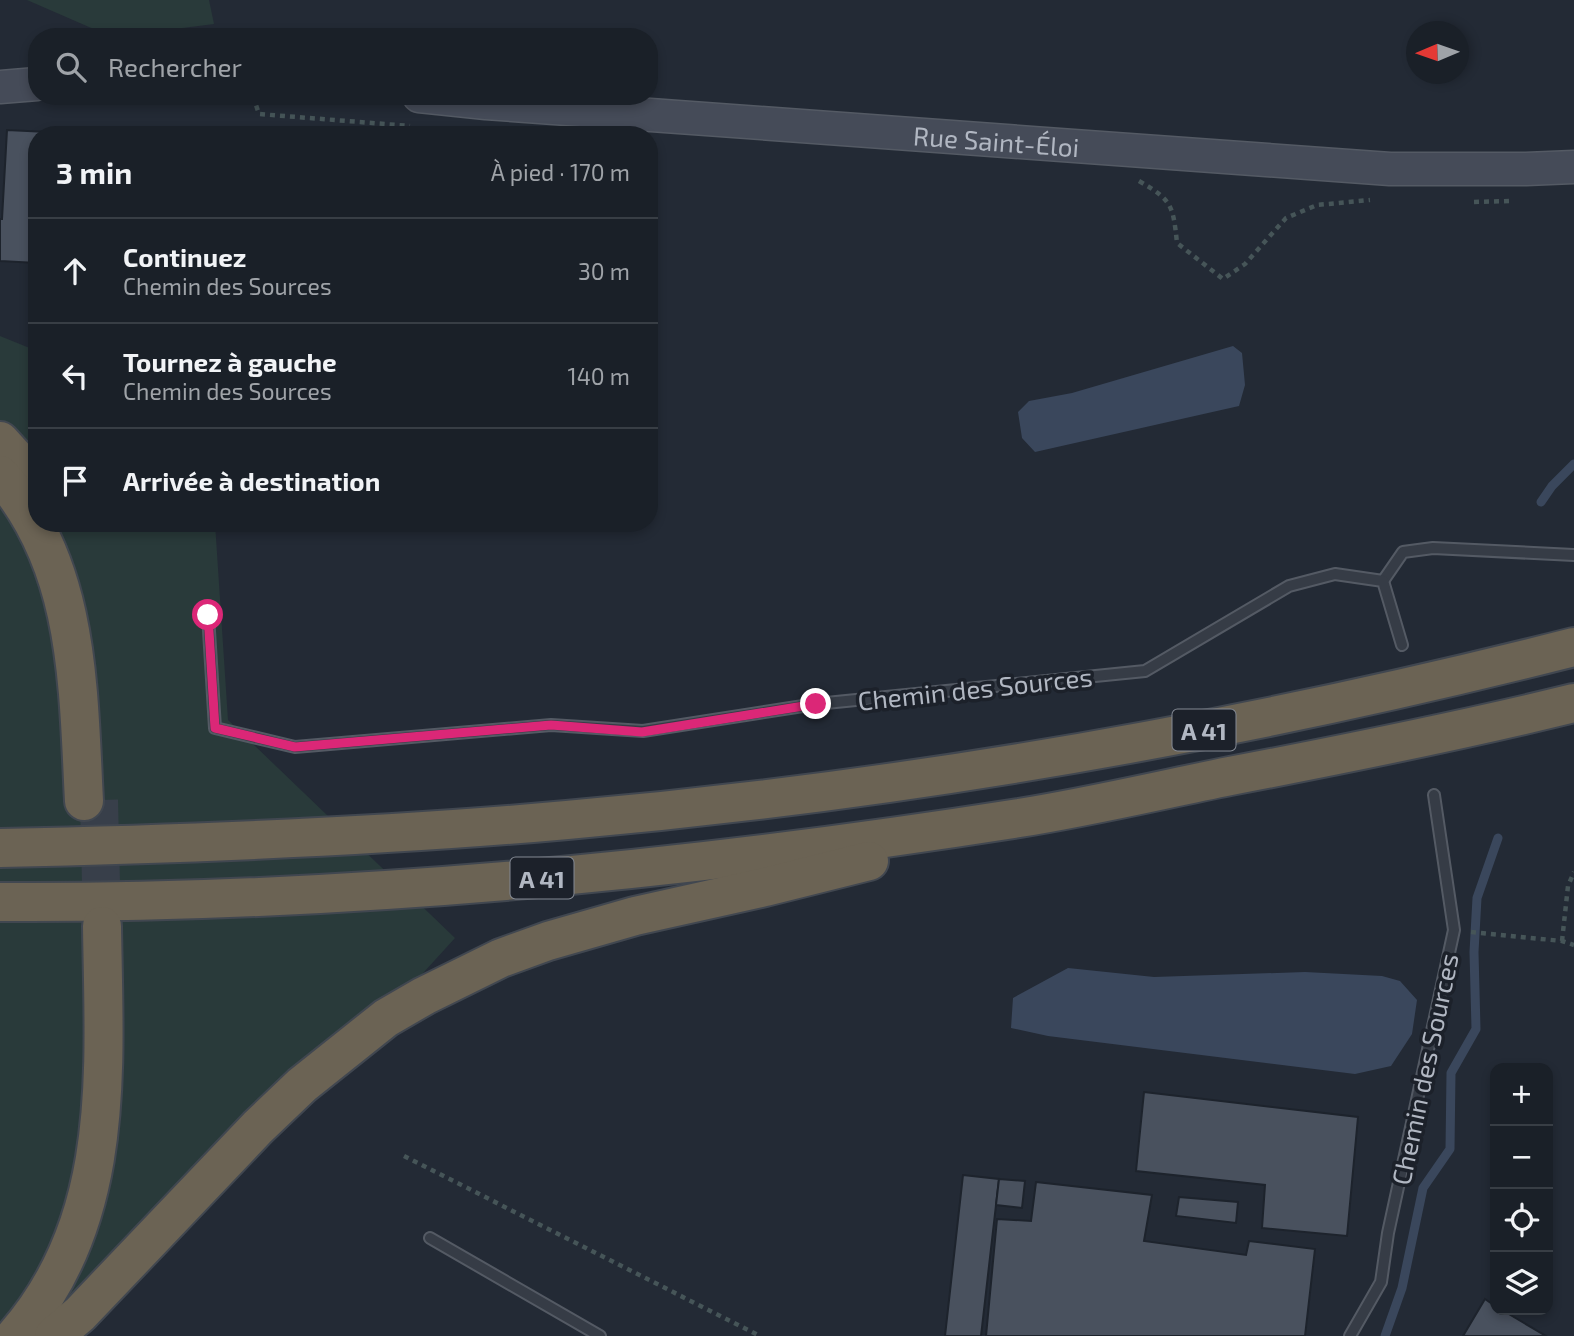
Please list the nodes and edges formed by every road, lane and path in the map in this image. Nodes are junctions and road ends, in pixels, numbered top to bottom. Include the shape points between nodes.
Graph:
1 (28, 85) edge
2 (0, 87) edge
3 (256, 105) edge
4 (489, 105) edge
5 (513, 105) edge
6 (419, 112) edge
7 (1574, 167) edge
8 (1137, 180) dead end
9 (1382, 200) dead end
10 (1511, 201) dead end
11 (1473, 202) dead end
12 (0, 441) edge
13 (28, 474) edge
14 (0, 475) edge
15 (28, 512) edge
16 (39, 532) edge
17 (62, 532) edge
18 (1574, 555) edge
19 (1383, 581) junction
20 (208, 615) dead end
21 (1402, 645) dead end
22 (1574, 648) edge
23 (1574, 702) edge
24 (1434, 795) dead end
25 (1080, 806) junction
26 (0, 827) edge
27 (143, 845) junction
28 (0, 848) edge
29 (1574, 872) edge
30 (0, 902) edge
31 (1454, 930) junction
32 (1562, 941) junction
33 (1574, 945) edge
34 (404, 1156) dead end
35 (430, 1238) dead end
36 (0, 1319) edge
37 (15, 1336) edge
38 (54, 1336) edge
39 (600, 1336) edge
40 (760, 1336) edge
41 (1350, 1336) edge

1 - 2 main road
3 - 6 path via 259,114
4 - 6 main road, Rue Saint-Éloi
5 - 7 main road, Rue Saint-Éloi via 1390,169
8 - 9 path via 1163,195 1174,213 1177,243 1223,279 1245,264 1286,218 1317,205
10 - 11 path
12 - 13 highway
14 - 15 highway
16 - 17 highway via 73,640 92,800 97,694 92,637 85,597
18 - 19 lane via 1433,548 1403,552
19 - 20 lane, Chemin des Sources via 1335,574 1289,586 1145,671 816,704 642,732 551,725 295,747 215,728
19 - 21 lane
22 - 27 highway, A 41 via 1151,741 843,789 566,820 374,835
23 - 25 highway, A 41 via 1465,730
24 - 31 lane, Chemin des Sources
25 - 30 highway, A 41 via 756,855 571,876 218,899
25 - 38 highway via 591,928 501,958 424,996 386,1018 293,1093
26 - 27 highway
27 - 28 highway, A 41
29 - 32 path via 1568,886
31 - 32 path
31 - 41 lane, Chemin des Sources via 1381,1282
32 - 33 path
34 - 40 path
35 - 39 lane
36 - 37 highway via 38,1268 74,1168 86,1071 93,926 103,1076 100,1131 86,1205 50,1290

